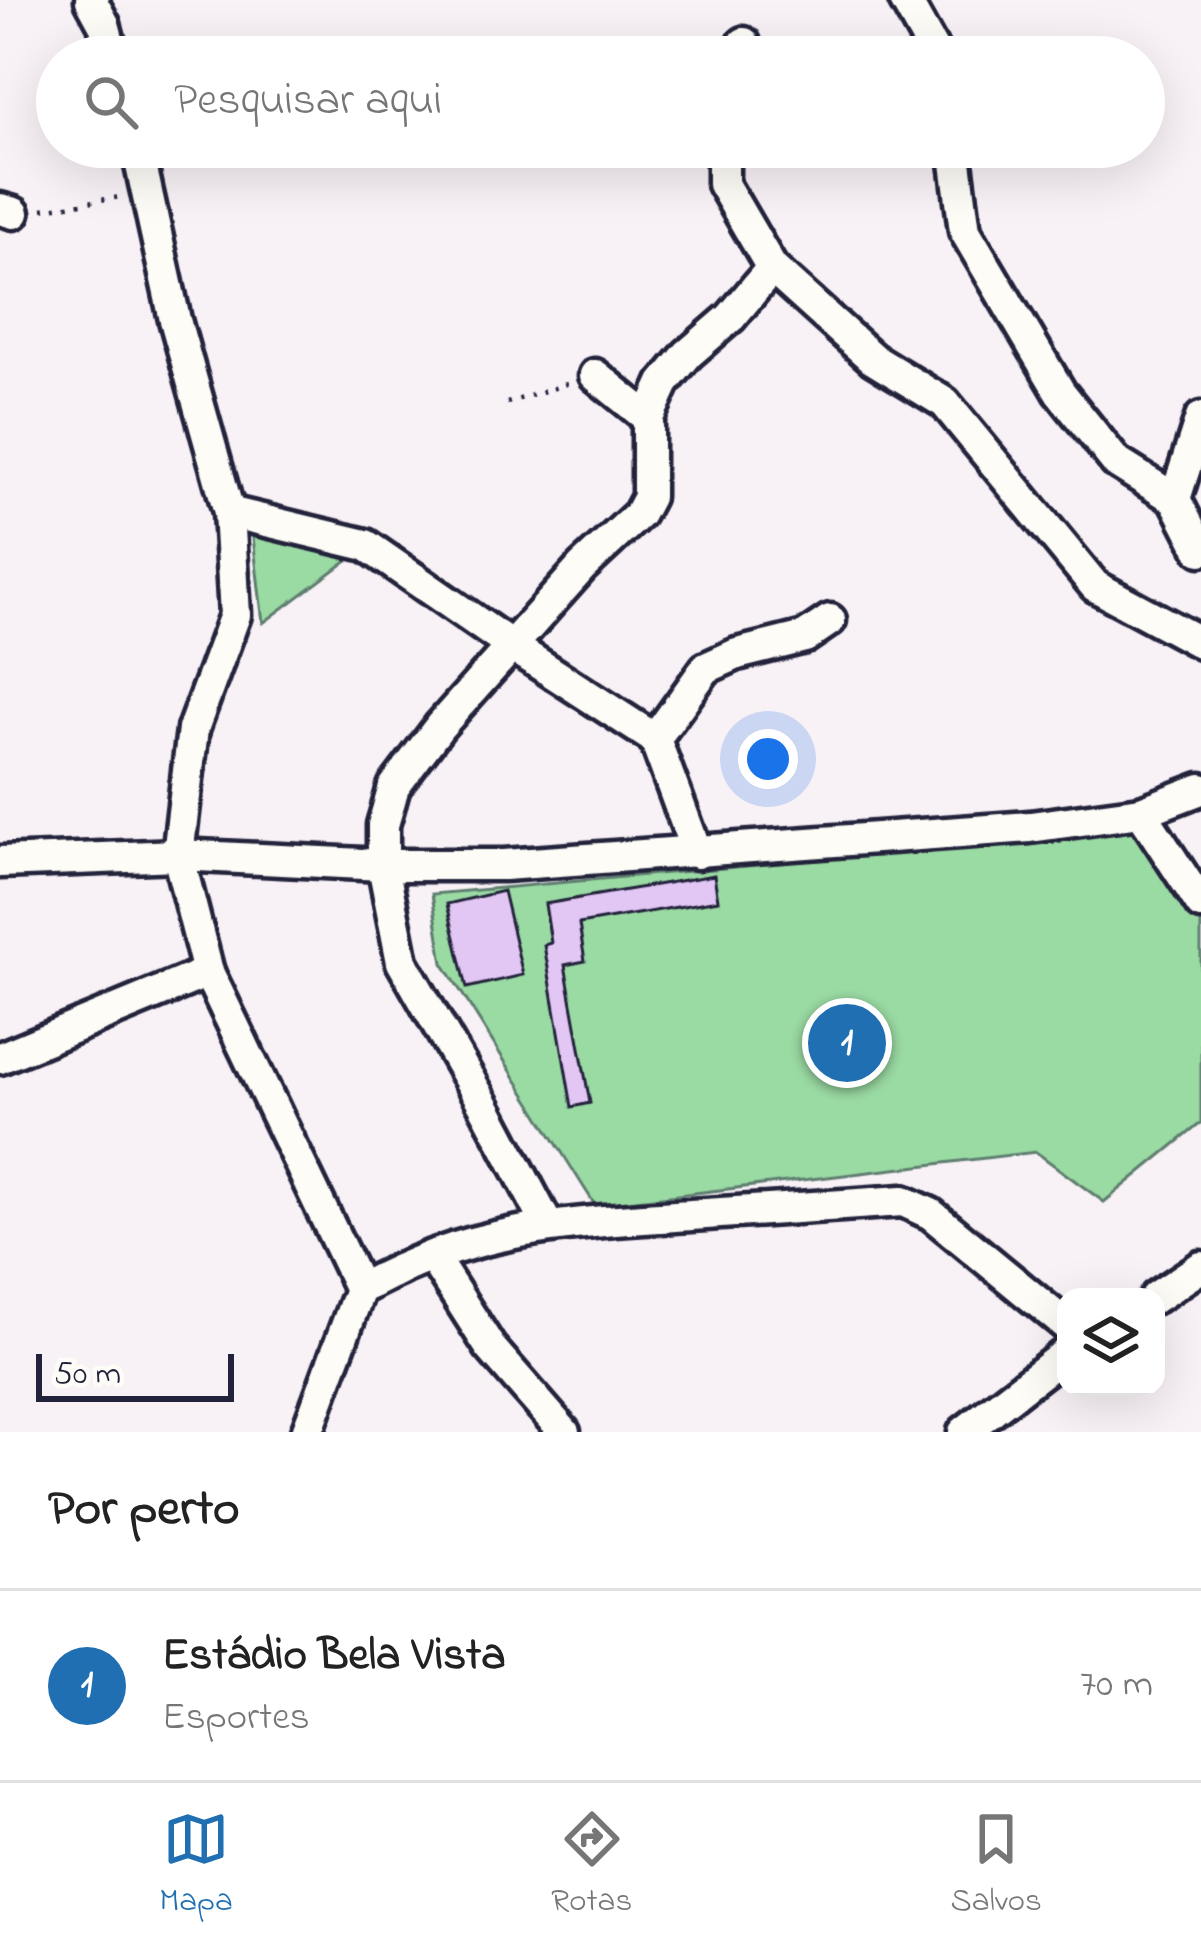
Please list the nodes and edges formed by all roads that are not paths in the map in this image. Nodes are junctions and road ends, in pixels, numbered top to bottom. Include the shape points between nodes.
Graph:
1 (91, 0) edge
2 (905, 0) edge
3 (107, 36) edge
4 (925, 36) edge
5 (143, 168) edge
6 (723, 168) edge
7 (956, 168) edge
8 (772, 268) junction
9 (595, 375) road end
10 (648, 418) junction
11 (1201, 418) edge
12 (1175, 499) junction
13 (229, 512) junction
14 (1201, 550) edge
15 (830, 620) dead end
16 (1201, 643) edge
17 (512, 647) junction
18 (655, 739) junction
19 (1201, 789) edge
20 (1142, 812) junction
21 (697, 853) junction
22 (178, 855) junction
23 (0, 862) edge
24 (383, 865) junction
25 (1201, 904) edge
26 (208, 971) junction
27 (0, 1058) edge
28 (547, 1224) junction
29 (432, 1256) junction
30 (1201, 1267) edge
31 (360, 1289) junction
32 (1165, 1291) edge
33 (1057, 1317) edge
34 (1057, 1360) edge
35 (306, 1429) edge
36 (564, 1432) edge
37 (964, 1432) edge

1 - 3 street
2 - 4 street
5 - 13 street
6 - 8 street via 723,184
7 - 12 street via 964,231 1060,392 1117,462
8 - 10 street via 664,383
8 - 16 street via 873,358 945,404 1095,586
9 - 10 street
10 - 17 street via 648,497 639,514
11 - 12 street
12 - 14 street
13 - 17 street via 366,545
13 - 22 street via 235,615 193,729
15 - 18 street via 805,638 706,668
17 - 18 street
17 - 24 street via 394,787
18 - 21 street
19 - 20 street
20 - 21 street
20 - 25 street
21 - 24 street
22 - 23 street
22 - 24 street
22 - 26 street
24 - 28 street via 402,962
26 - 27 street
26 - 31 street
28 - 29 street
28 - 33 street via 903,1201 931,1214
29 - 31 street
29 - 36 street via 490,1347
30 - 32 street
31 - 35 street
34 - 37 street

